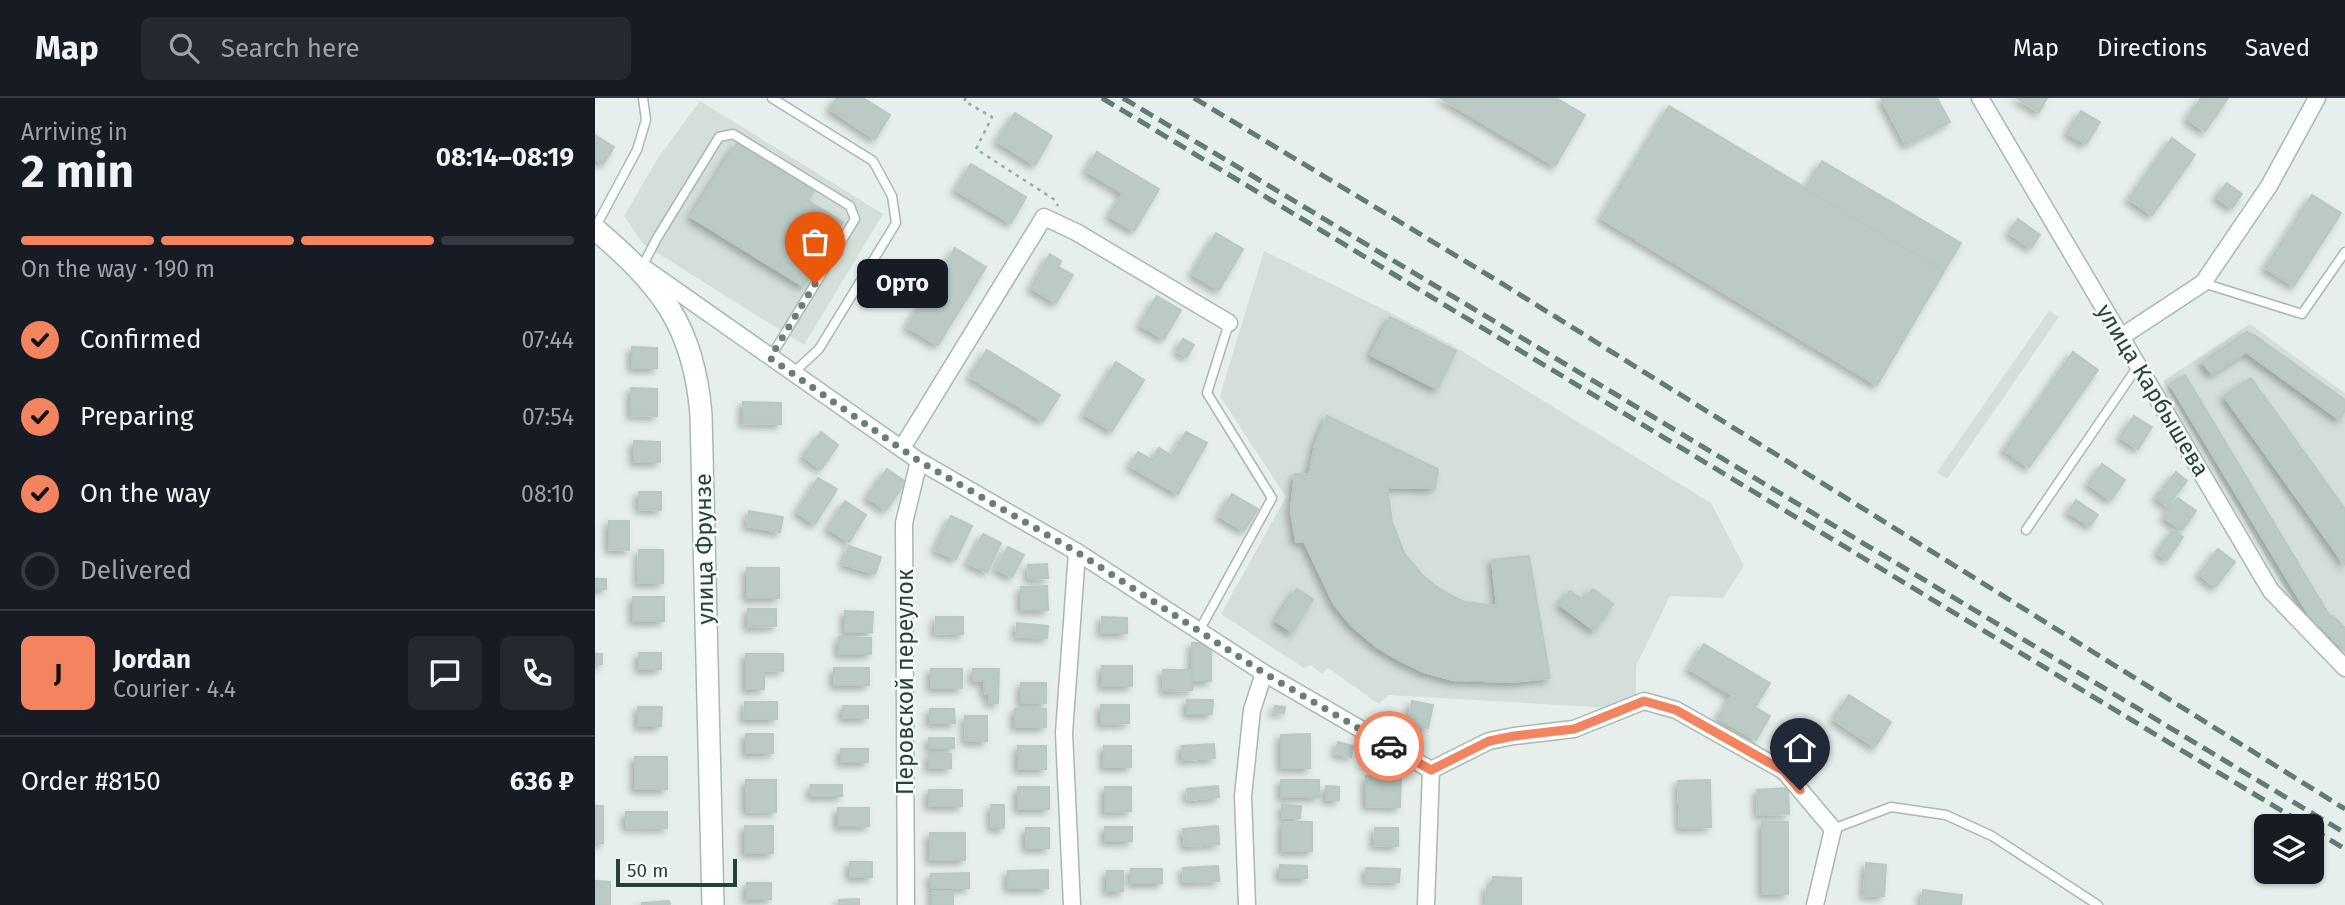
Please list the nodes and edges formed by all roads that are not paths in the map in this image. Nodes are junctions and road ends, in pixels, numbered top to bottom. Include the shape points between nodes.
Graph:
1 (643, 98) edge
2 (772, 98) edge
3 (1980, 98) edge
4 (2316, 98) edge
5 (595, 229) edge
6 (2345, 252) edge
7 (636, 262) junction
8 (2203, 283) junction
9 (1229, 323) joint
10 (2121, 337) junction
11 (770, 358) junction
12 (2139, 366) junction
13 (792, 374) junction
14 (902, 448) junction
15 (919, 461) junction
16 (2026, 530) dead end
17 (1077, 552) junction
18 (1199, 631) junction
19 (2345, 668) edge
20 (1264, 673) junction
21 (1431, 770) junction
22 (1833, 829) junction
23 (713, 905) edge
24 (905, 905) edge
25 (1072, 905) edge
26 (1247, 905) edge
27 (1426, 905) edge
28 (1815, 905) edge
29 (2098, 905) edge

1 - 5 lane via 646,120 637,150
2 - 13 lane via 873,161 892,196 896,223 818,349
3 - 10 street, улица Карбышева
4 - 8 street via 2269,186
5 - 7 street, улица Фрунзе
6 - 8 lane via 2302,314
7 - 11 street
7 - 11 lane via 657,238 719,136 733,134 850,206 855,219
7 - 23 street, улица Фрунзе via 668,303 687,341 698,379
8 - 10 street
9 - 14 street via 1076,232 1044,218
9 - 18 lane via 1207,393 1272,498
10 - 12 street, улица Карбышева
11 - 13 street
12 - 16 lane
12 - 19 street, улица Карбышева via 2271,591
13 - 14 street
14 - 15 street
15 - 17 street
15 - 24 street, Перовской переулок via 904,523
17 - 18 street
17 - 25 street via 1064,733
18 - 20 street
20 - 21 street
20 - 26 street via 1252,710 1243,796
21 - 22 street via 1489,741 1574,729 1644,701 1676,710 1784,771
21 - 27 street
22 - 28 street
22 - 29 lane via 1891,807 1946,816 1992,836

